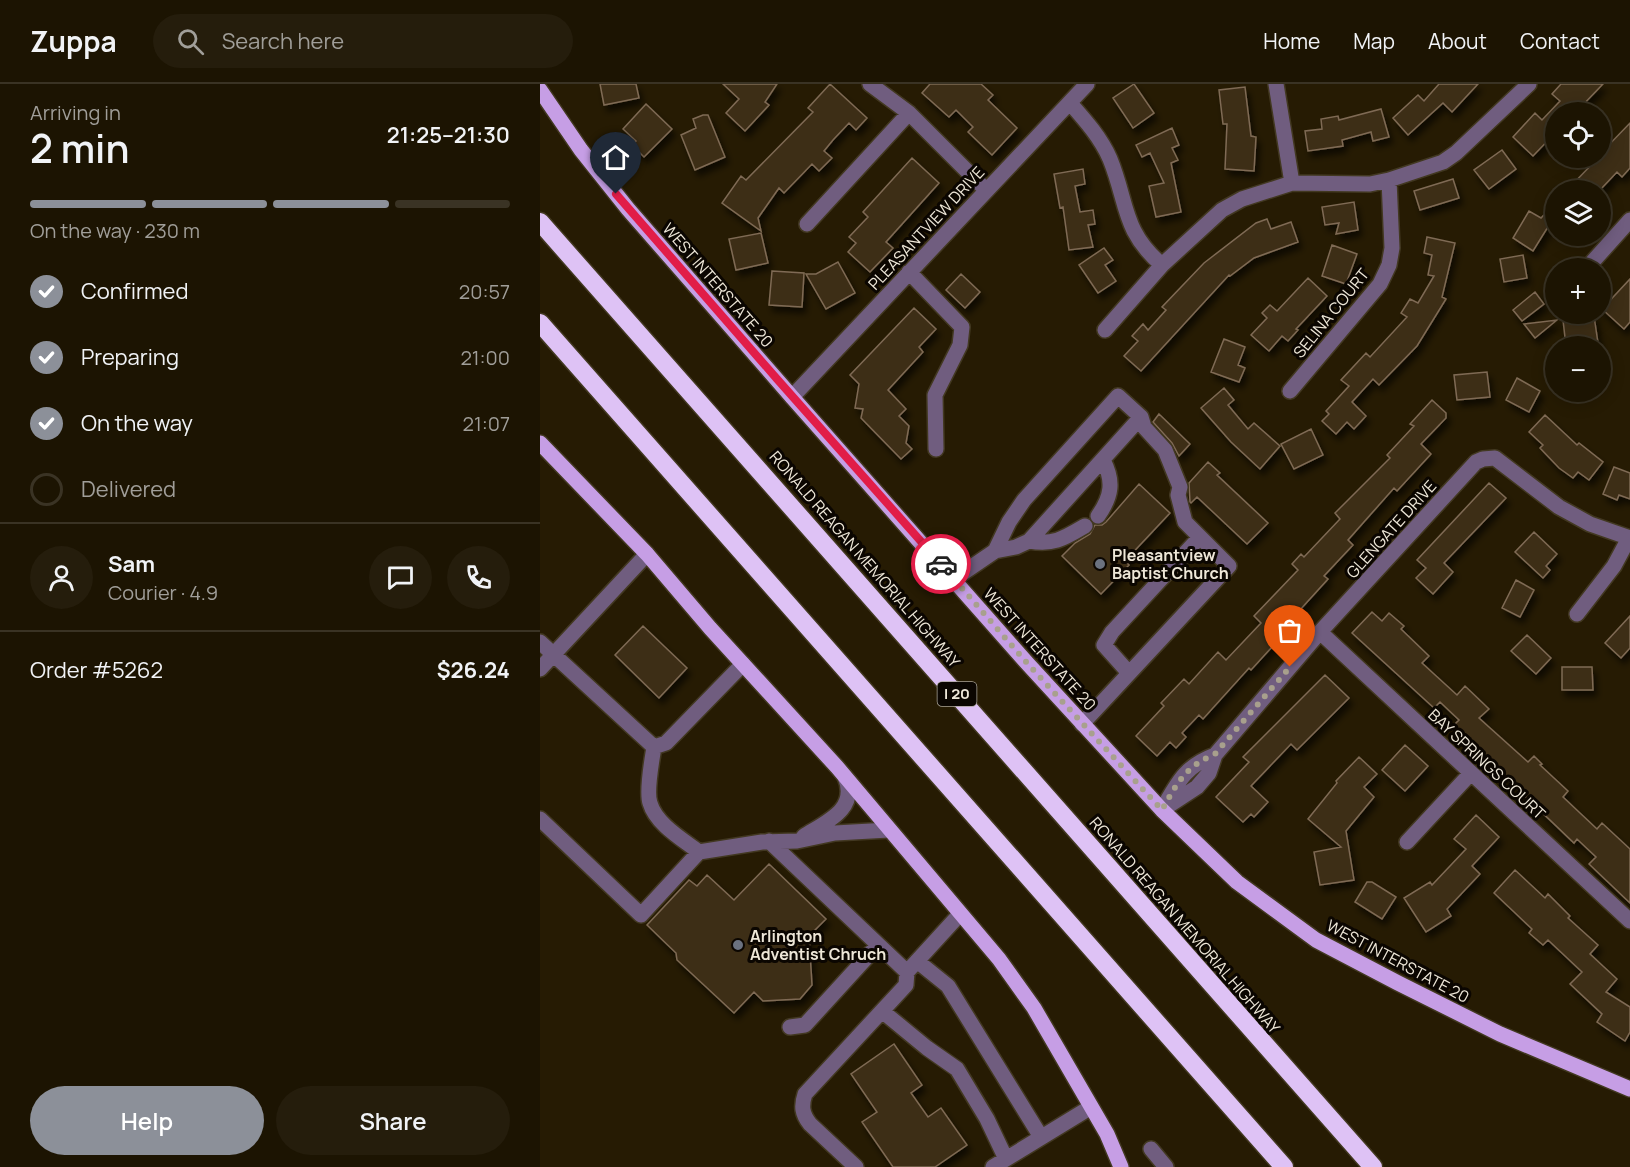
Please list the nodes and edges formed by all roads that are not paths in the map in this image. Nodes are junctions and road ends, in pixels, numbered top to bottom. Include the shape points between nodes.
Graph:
1 (870, 84) edge
2 (1087, 84) edge
3 (1276, 84) edge
4 (1529, 84) edge
5 (540, 90) edge
6 (1070, 103) junction
7 (909, 113) junction
8 (1389, 180) junction
9 (1292, 183) junction
10 (986, 189) junction
11 (1630, 220) edge
12 (540, 222) edge
13 (807, 224) dead end
14 (1596, 258) edge
15 (1162, 265) junction
16 (909, 272) junction
17 (540, 323) edge
18 (1105, 330) dead end
19 (1290, 392) dead end
20 (792, 397) junction
21 (1141, 417) junction
22 (540, 443) edge
23 (936, 449) dead end
24 (1103, 460) junction
25 (1098, 516) dead end
26 (1085, 526) dead end
27 (1200, 537) junction
28 (1630, 538) edge
29 (1029, 541) junction
30 (995, 551) junction
31 (647, 554) junction
32 (954, 579) junction
33 (1576, 614) dead end
34 (1320, 632) junction
35 (540, 642) edge
36 (553, 655) junction
37 (743, 664) junction
38 (540, 669) edge
39 (1129, 673) junction
40 (1082, 724) junction
41 (654, 747) junction
42 (1215, 754) junction
43 (1470, 773) junction
44 (1185, 775) junction
45 (845, 777) junction
46 (1197, 787) junction
47 (1162, 810) junction
48 (540, 819) edge
49 (889, 830) junction
50 (797, 841) junction
51 (769, 842) junction
52 (1407, 842) dead end
53 (699, 852) junction
54 (960, 914) junction
55 (1630, 921) edge
56 (878, 945) junction
57 (912, 967) junction
58 (882, 1011) junction
59 (790, 1027) dead end
60 (1630, 1089) edge
61 (1091, 1107) junction
62 (1041, 1137) junction
63 (1151, 1149) dead end
64 (999, 1163) edge
65 (856, 1167) edge
66 (1121, 1167) edge
67 (1166, 1167) edge
68 (1284, 1167) edge
69 (1373, 1167) edge

1 - 7 street
2 - 6 street, PLEASANTVIEW DRIVE
3 - 9 street
4 - 8 street via 1443,162
5 - 20 main road, WEST INTERSTATE 20 via 628,209
6 - 10 street, PLEASANTVIEW DRIVE
6 - 15 street via 1109,158 1137,240
7 - 10 street
7 - 13 street
8 - 9 street via 1370,184
8 - 19 street, SELINA COURT via 1389,265 1380,284
9 - 15 street via 1242,199 1222,210
10 - 16 street, PLEASANTVIEW DRIVE
11 - 14 street
12 - 69 highway, RONALD REAGAN MEMORIAL HIGHWAY / I 20
15 - 18 street
16 - 20 street, PLEASANTVIEW DRIVE
16 - 23 street via 962,327 960,345 935,395
17 - 68 highway
20 - 32 main road, WEST INTERSTATE 20
21 - 24 street
21 - 27 street via 1144,427 1165,450 1179,488 1185,522
21 - 30 street via 1118,396 1024,500
22 - 31 main road
24 - 25 street via 1111,479
24 - 29 street
26 - 29 street via 1046,544
27 - 39 street via 1104,645
27 - 39 street via 1229,566
28 - 33 street via 1614,566
28 - 34 street, GLENGATE DRIVE via 1590,524 1559,507 1495,458 1483,459 1476,462
29 - 30 street
30 - 32 street
31 - 36 street
31 - 37 main road
32 - 40 main road, WEST INTERSTATE 20
34 - 42 street, GLENGATE DRIVE
34 - 43 street, BAY SPRINGS COURT
35 - 36 street
36 - 38 street
36 - 41 street
37 - 41 street via 666,743
37 - 45 main road
39 - 40 street
40 - 47 main road, WEST INTERSTATE 20
41 - 53 street via 649,802 672,832
42 - 44 street, GLENGATE DRIVE via 1197,762
42 - 46 street, GLENGATE DRIVE via 1209,773
43 - 52 street
43 - 55 street, BAY SPRINGS COURT
44 - 46 street
44 - 47 street, GLENGATE DRIVE
45 - 49 main road
45 - 50 street via 849,794 842,810
46 - 47 street, GLENGATE DRIVE
47 - 60 main road, WEST INTERSTATE 20 via 1237,882 1316,940 1500,1034
48 - 53 street via 641,915
49 - 50 street via 835,833
49 - 54 main road
50 - 51 street
51 - 53 street
51 - 56 street
54 - 57 street
54 - 61 main road via 1034,1008
56 - 57 street
56 - 59 street via 805,1025
57 - 58 street via 906,985
57 - 62 street via 948,986
58 - 64 street via 957,1069 987,1119
58 - 65 street via 805,1094 802,1102 805,1118
61 - 62 street
61 - 66 main road
62 - 64 street
63 - 67 street

